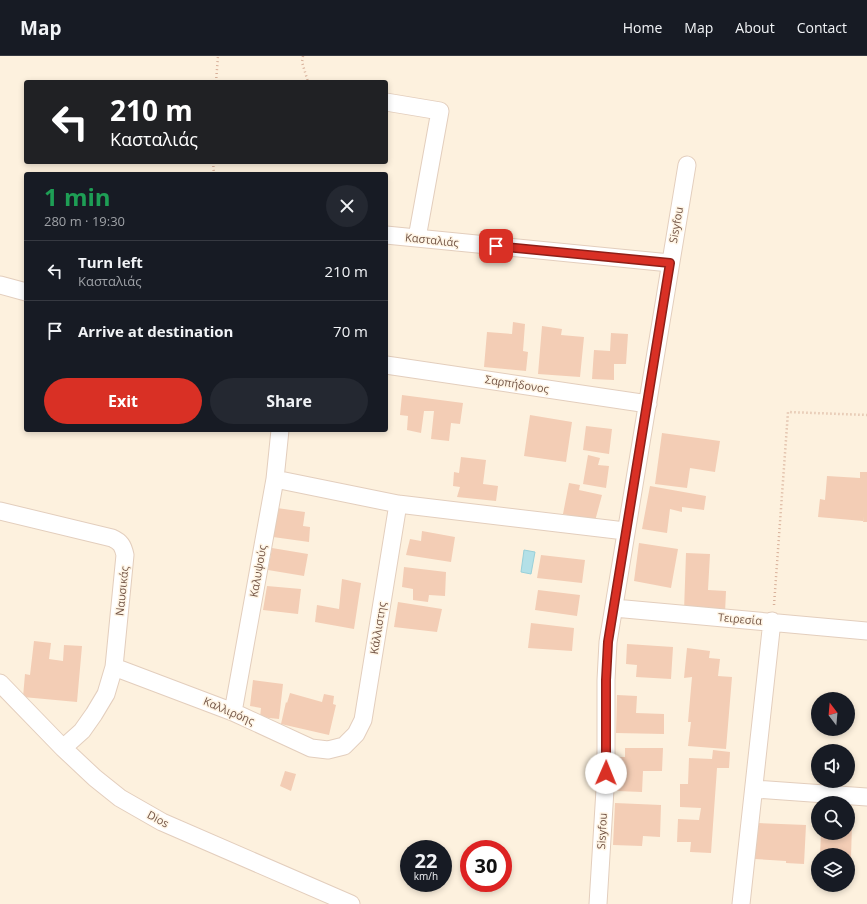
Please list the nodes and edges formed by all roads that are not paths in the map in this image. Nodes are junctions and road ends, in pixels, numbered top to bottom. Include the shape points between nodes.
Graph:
1 (388, 102) edge
2 (687, 165) dead end
3 (388, 235) edge
4 (417, 238) junction
5 (670, 263) junction
6 (0, 286) edge
7 (24, 292) edge
8 (388, 365) edge
9 (648, 404) junction
10 (280, 432) edge
11 (275, 479) junction
12 (398, 504) junction
13 (0, 511) edge
14 (625, 531) junction
15 (614, 608) junction
16 (772, 622) junction
17 (867, 631) edge
18 (114, 667) junction
19 (0, 683) edge
20 (233, 712) junction
21 (344, 746) joint
22 (63, 748) junction
23 (755, 789) junction
24 (867, 797) edge
25 (351, 904) edge
26 (598, 904) edge
27 (741, 904) edge

1 - 4 street via 440,111
2 - 5 street, Sisyfou
3 - 4 street, Κασταλιάς
4 - 5 street, Κασταλιάς
5 - 9 street, Sisyfou
6 - 7 street
8 - 9 street, Σαρπήδονος
9 - 14 street, Sisyfou
10 - 11 street, Καλυψούς
11 - 12 street
11 - 20 street, Καλυψούς
12 - 14 street
12 - 21 street, Κάλλιστης via 363,720 356,734
13 - 18 street, Ναυσικάς via 120,542 125,555
14 - 15 street, Sisyfou
15 - 16 street, Τειρεσία
15 - 26 street, Sisyfou via 608,642 606,773
16 - 17 street, Τειρεσία
16 - 23 street
18 - 20 street, Καλλιρόης
18 - 22 street, Ναυσικάς via 106,694 94,714 82,731
19 - 22 street, Dios
20 - 21 street, Καλλιρόης via 311,748 328,750
22 - 25 street, Dios via 120,798 162,822
23 - 24 street
23 - 27 street

